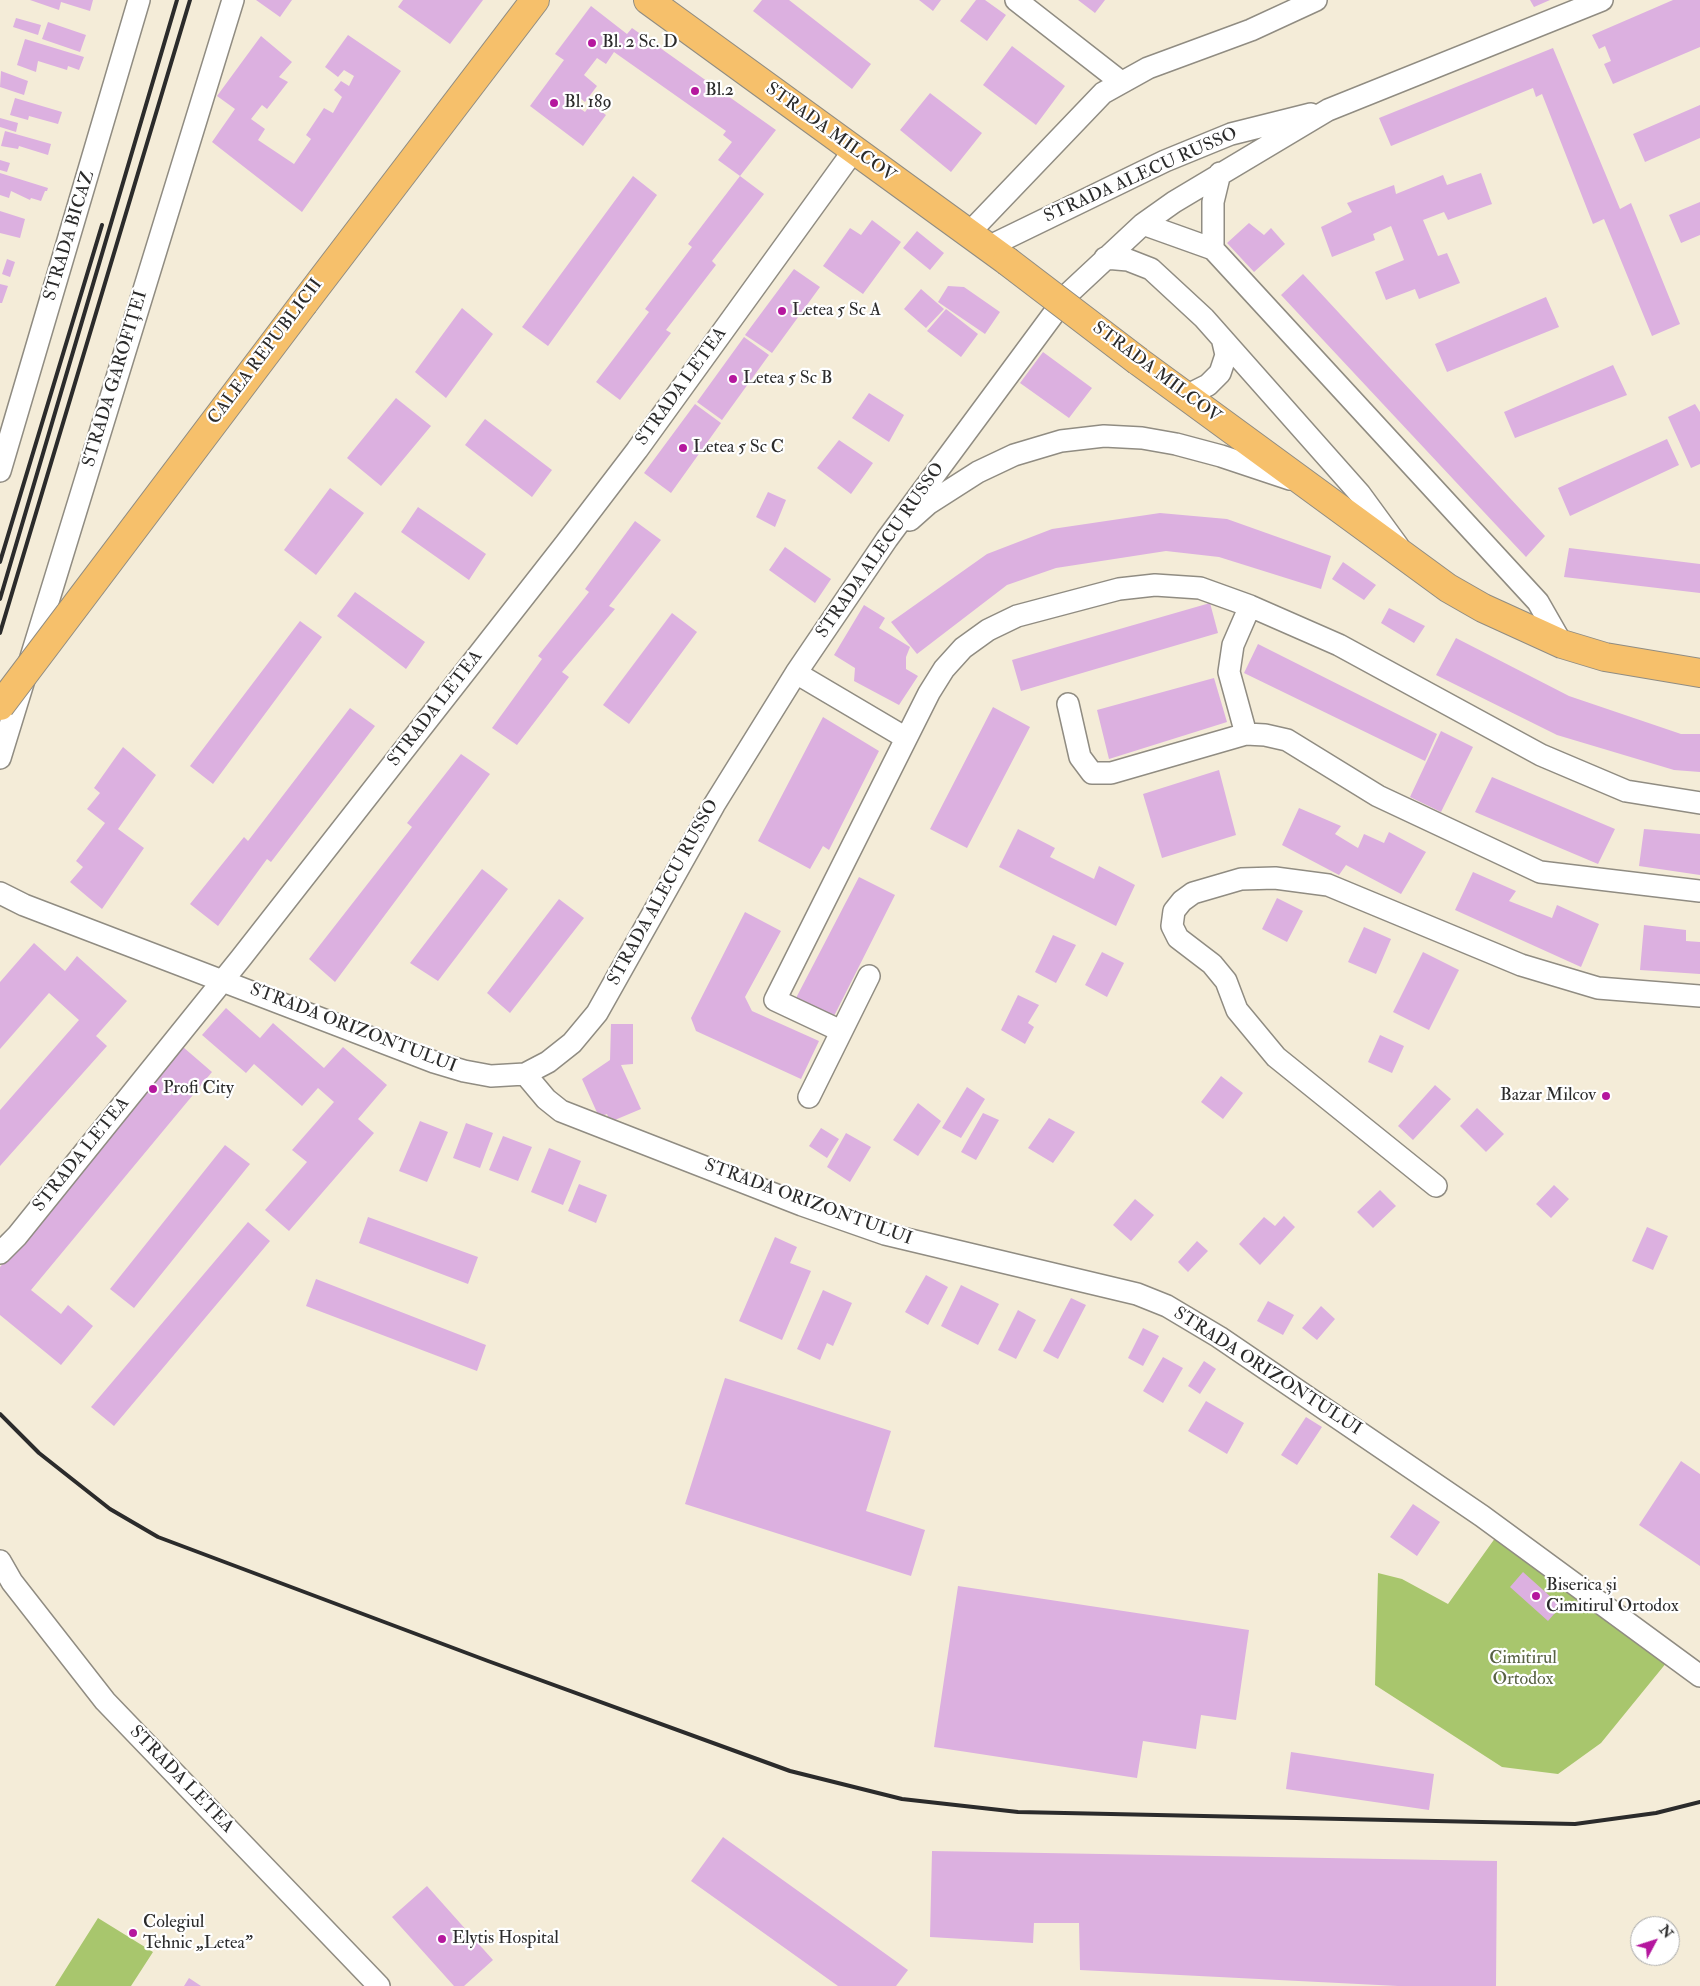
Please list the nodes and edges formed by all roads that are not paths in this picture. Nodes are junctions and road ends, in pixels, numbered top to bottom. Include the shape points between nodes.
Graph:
1 (139, 0) edge
2 (233, 0) edge
3 (535, 0) edge
4 (648, 0) edge
5 (1016, 0) edge
6 (1316, 0) edge
7 (1602, 0) edge
8 (1121, 82) junction
9 (1328, 110) junction
10 (854, 150) junction
11 (1220, 173) junction
12 (1143, 224) junction
13 (988, 247) junction
14 (1212, 249) junction
15 (1105, 258) junction
16 (1223, 342) junction
17 (1186, 396) junction
18 (0, 471) edge
19 (1311, 486) junction
20 (887, 539) junction
21 (1403, 555) junction
22 (1250, 606) junction
23 (1562, 644) junction
24 (796, 673) junction
25 (1700, 673) edge
26 (1068, 704) dead end
27 (0, 706) edge
28 (1246, 734) junction
29 (906, 738) junction
30 (0, 758) edge
31 (1700, 803) edge
32 (1700, 891) edge
33 (0, 893) edge
34 (869, 976) dead end
35 (223, 980) junction
36 (1700, 996) edge
37 (841, 1031) junction
38 (524, 1074) junction
39 (809, 1097) dead end
40 (1436, 1186) dead end
41 (0, 1253) edge
42 (0, 1561) edge
43 (1700, 1676) edge
44 (379, 1986) edge

1 - 18 street, STRADA BICAZ
2 - 30 street, STRADA GAROFIȚEI
3 - 27 main road, CALEA REPUBLICII, bridge
4 - 10 main road, STRADA MILCOV
5 - 8 street
6 - 8 street via 1252,30 1148,68
7 - 9 street, STRADA ALECU RUSSO
8 - 13 street via 1103,92 1087,107
9 - 11 street, STRADA ALECU RUSSO
9 - 13 street, STRADA ALECU RUSSO via 1231,134 1147,170
10 - 13 main road, STRADA MILCOV
10 - 35 street, STRADA LETEA via 610,486
11 - 12 street, STRADA ALECU RUSSO
11 - 14 street via 1213,202
12 - 14 street
12 - 15 street, STRADA ALECU RUSSO
13 - 17 main road, STRADA MILCOV, bridge
14 - 23 street via 1538,602
15 - 16 street via 1128,260 1151,269 1204,318
15 - 20 street, STRADA ALECU RUSSO via 1069,293
16 - 17 street via 1226,355 1220,373 1208,385
16 - 21 street via 1280,401 1360,494
17 - 19 main road, STRADA MILCOV
19 - 20 street via 1176,444 1104,436 1061,441 1014,455 978,472 928,504
19 - 21 main road, STRADA MILCOV
20 - 24 street, STRADA ALECU RUSSO
21 - 23 main road, STRADA MILCOV via 1448,588 1483,608
22 - 28 street via 1232,645 1229,672
22 - 29 street via 1200,588 1155,586 1119,589 1017,616 988,630 963,648 929,693
22 - 31 street via 1339,646 1541,755 1626,791
23 - 25 main road, STRADA MILCOV via 1652,667
24 - 29 street
24 - 38 street, STRADA ALECU RUSSO via 714,805 597,1014 572,1043 548,1062
26 - 28 street via 1080,757 1092,773 1111,773
28 - 32 street via 1287,740 1378,796 1540,872
29 - 37 street via 775,1000
33 - 35 street, STRADA ORIZONTULUI
34 - 37 street
35 - 38 street, STRADA ORIZONTULUI via 434,1062 492,1076
35 - 41 street, STRADA LETEA
36 - 40 street via 1598,988 1521,965 1328,885 1275,878 1241,878 1193,893 1182,901 1174,911 1172,926 1178,938 1212,964 1226,981 1237,1010 1276,1057
37 - 39 street
38 - 43 street, STRADA ORIZONTULUI via 546,1100 561,1111 802,1205 885,1234 1130,1292 1167,1306 1219,1337 1482,1516
42 - 44 street, STRADA LETEA via 12,1582 105,1701

